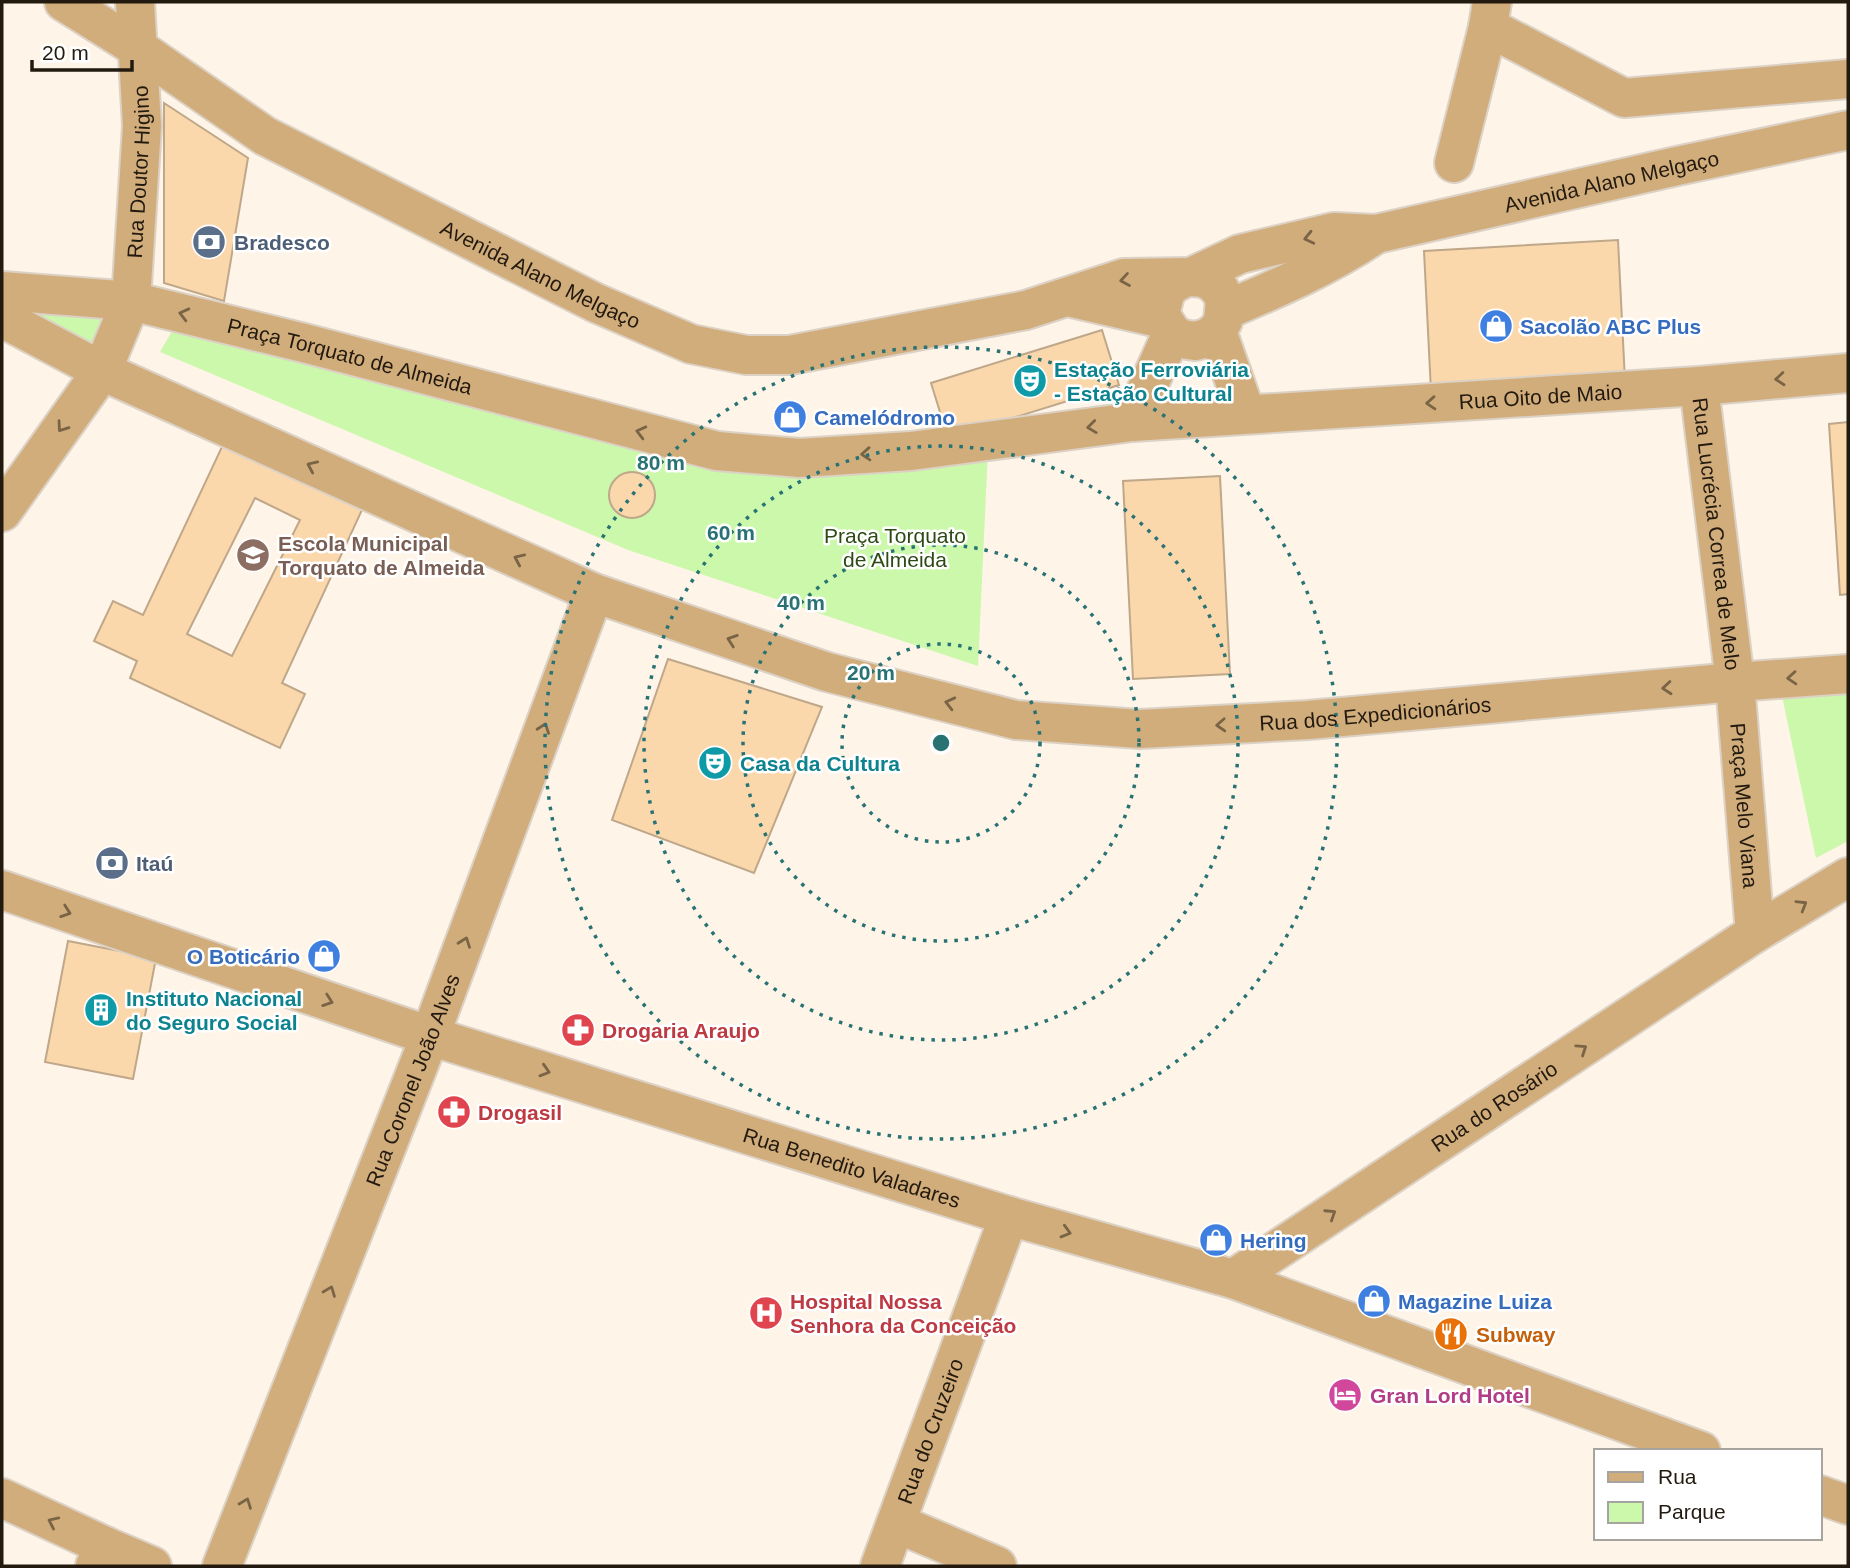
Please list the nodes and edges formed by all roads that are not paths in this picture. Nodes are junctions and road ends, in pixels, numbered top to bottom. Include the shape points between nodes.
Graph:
1 (64, 2) edge
2 (135, 2) edge
3 (1490, 15) edge
4 (139, 48) junction
5 (1848, 79) edge
6 (1848, 130) edge
7 (1454, 163) dead end
8 (1376, 234) junction
9 (1188, 277) junction
10 (2, 291) edge
11 (1068, 297) junction
12 (131, 301) junction
13 (2, 318) edge
14 (1221, 321) junction
15 (1167, 326) junction
16 (102, 371) junction
17 (1848, 373) edge
18 (1699, 386) junction
19 (1240, 415) junction
20 (1132, 422) junction
21 (2, 512) edge
22 (594, 593) junction
23 (1848, 674) edge
24 (1735, 682) junction
25 (1848, 877) edge
26 (2, 890) edge
27 (1755, 933) junction
28 (430, 1035) junction
29 (1009, 1216) junction
30 (1233, 1279) junction
31 (1696, 1449) edge
32 (1822, 1496) edge
33 (2, 1498) edge
34 (1848, 1505) edge
35 (896, 1523) junction
36 (100, 1556) edge
37 (152, 1566) edge
38 (222, 1566) edge
39 (880, 1566) edge
40 (997, 1566) edge

1 - 4 street, Avenida Alano Melgaço
2 - 4 street, Rua Doutor Higino
3 - 5 street via 1624,98
3 - 7 street
4 - 11 street, Avenida Alano Melgaço via 265,136 596,303 691,345 746,355 790,355 1026,310
4 - 12 street, Rua Doutor Higino via 142,126
6 - 8 street, Avenida Alano Melgaço
8 -> 9 street, Avenida Alano Melgaço via 1334,232 1240,254
8 - 14 street, Avenida Alano Melgaço via 1338,260
9 -> 11 street, Avenida Alano Melgaço via 1125,278
9 - 14 street, Avenida Alano Melgaço via 1204,278 1220,290
9 - 15 street, Avenida Alano Melgaço via 1166,291 1161,310
10 - 12 street, Praça Torquato de Almeida
11 - 15 street, Avenida Alano Melgaço
12 - 16 street
20 -> 12 street, Praça Torquato de Almeida via 869,454 800,458 718,451
13 - 16 street
14 - 15 street, Avenida Alano Melgaço via 1207,338 1195,341 1182,339
14 - 19 street
15 - 20 street
16 -> 21 street
22 -> 16 street
17 -> 18 street, Rua Oito de Maio
18 -> 19 street, Rua Oito de Maio
18 - 24 street, Rua Lucrécia Correa de Melo
19 - 20 street, Praça Torquato de Almeida
24 -> 22 street, Rua dos Expedicionários via 1268,723 1140,729 1016,720 827,672
28 -> 22 street, Rua Coronel João Alves
23 -> 24 street
24 - 27 street, Praça Melo Viana
27 -> 25 street
26 -> 28 street, Rua Benedito Valadares
30 -> 27 street, Rua do Rosário
28 -> 29 street, Rua Benedito Valadares
38 -> 28 street, Rua Coronel João Alves
29 -> 30 street, Rua Benedito Valadares
29 - 35 street, Rua do Cruzeiro
30 - 31 street, Rua Benedito Valadares
32 - 34 street
36 -> 33 street
35 - 39 street, Rua do Cruzeiro
35 - 40 street
36 - 37 street

